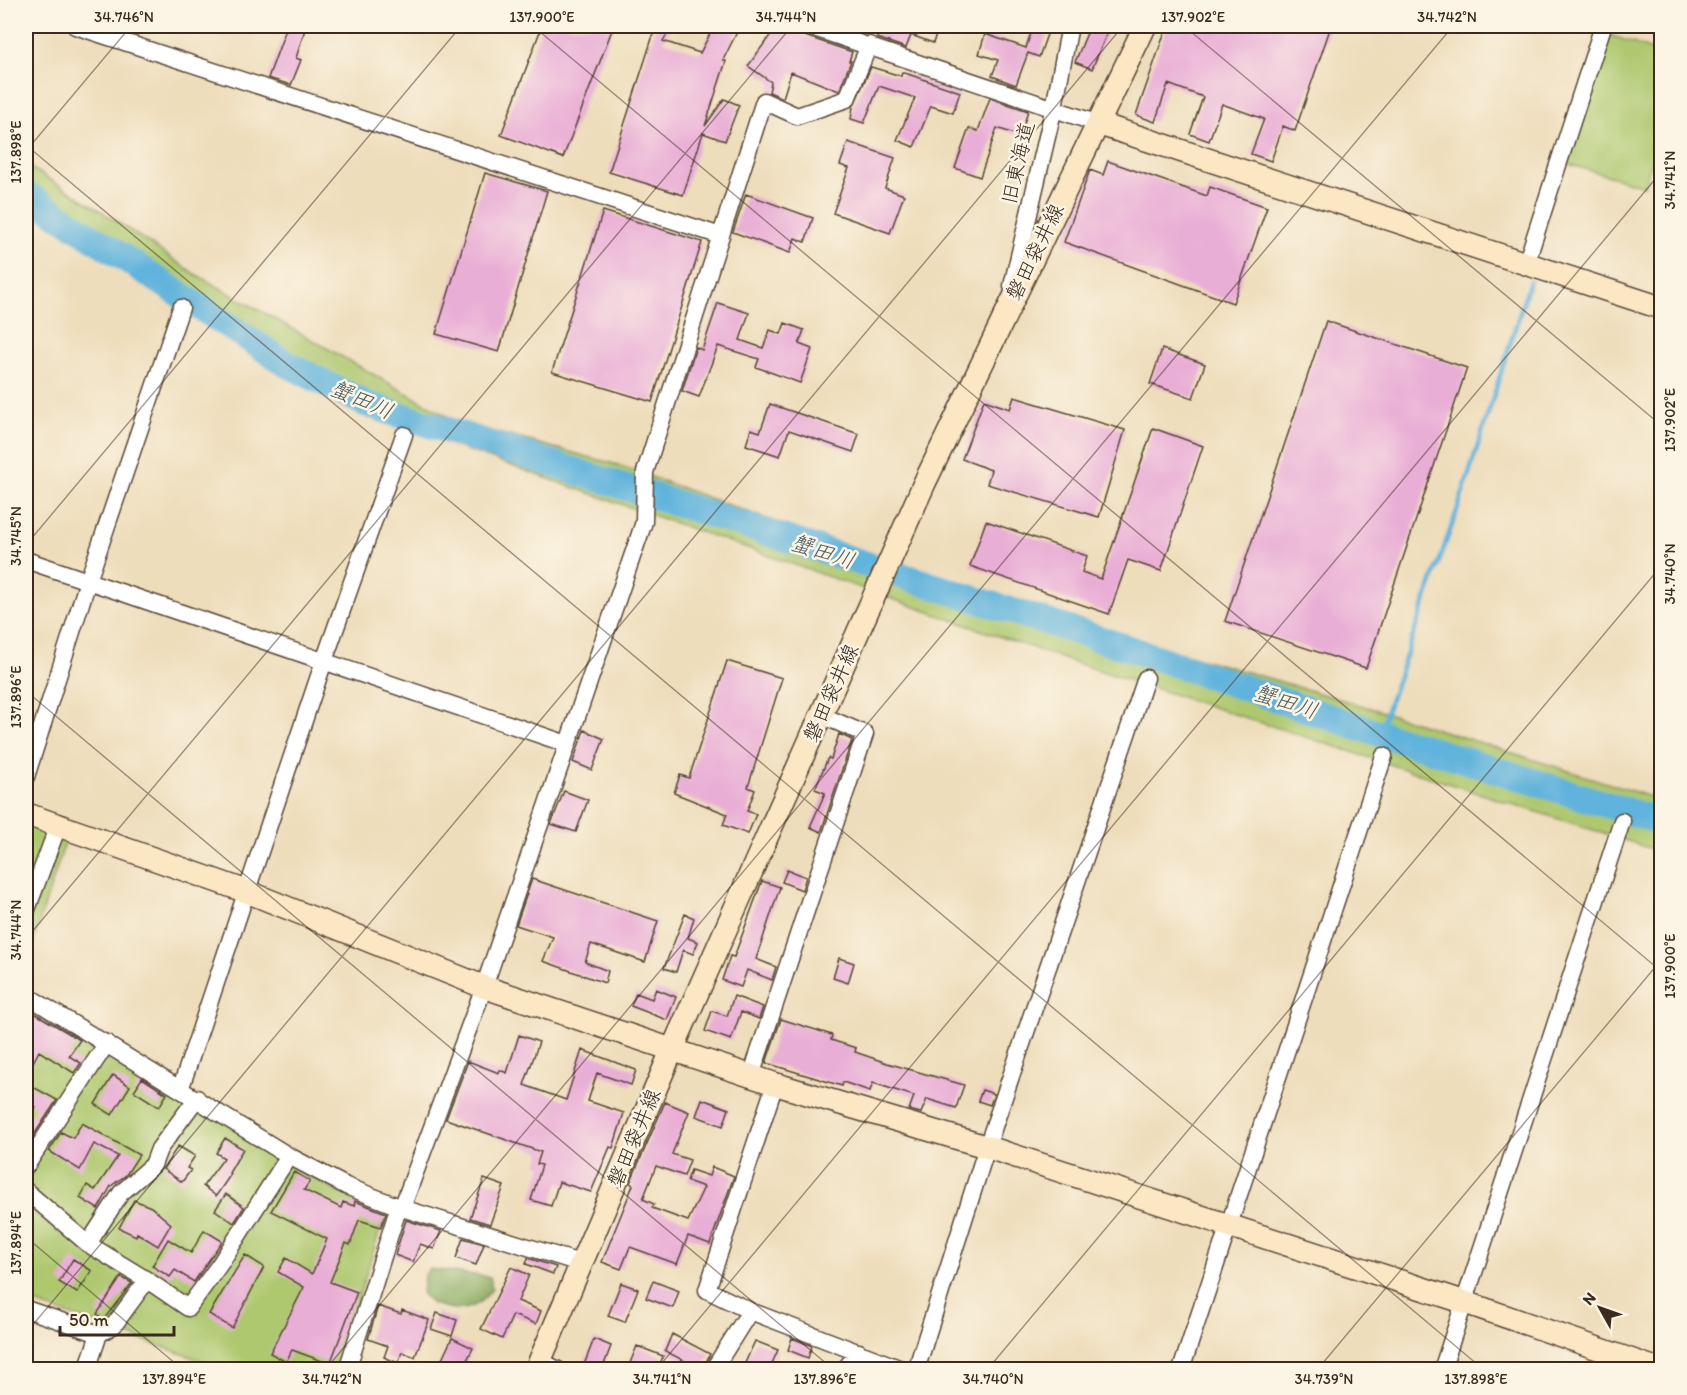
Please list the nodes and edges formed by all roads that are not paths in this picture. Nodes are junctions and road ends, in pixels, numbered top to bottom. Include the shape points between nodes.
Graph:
1 (75, 26) edge
2 (813, 26) edge
3 (1070, 26) edge
4 (1145, 26) edge
5 (1603, 26) edge
6 (869, 45) junction
7 (1054, 107) junction
8 (1099, 124) junction
9 (721, 236) junction
10 (1526, 264) junction
11 (181, 308) dead end
12 (1662, 308) edge
13 (1006, 310) junction
14 (404, 435) dead end
15 (26, 560) edge
16 (88, 581) junction
17 (324, 661) junction
18 (1146, 678) dead end
19 (821, 715) junction
20 (567, 744) junction
21 (1384, 756) dead end
22 (26, 777) edge
23 (26, 814) edge
24 (1622, 821) dead end
25 (58, 826) junction
26 (248, 892) junction
27 (26, 912) edge
28 (484, 987) junction
29 (26, 995) edge
30 (106, 1043) junction
31 (672, 1050) junction
32 (752, 1076) junction
33 (775, 1084) junction
34 (181, 1087) junction
35 (197, 1098) junction
36 (987, 1147) junction
37 (289, 1156) junction
38 (26, 1166) edge
39 (26, 1191) edge
40 (401, 1207) junction
41 (1228, 1227) junction
42 (88, 1244) junction
43 (580, 1263) junction
44 (147, 1280) junction
45 (1464, 1302) junction
46 (26, 1309) edge
47 (750, 1311) junction
48 (99, 1334) junction
49 (859, 1352) junction
50 (544, 1366) edge
51 (87, 1370) edge
52 (347, 1370) edge
53 (713, 1370) edge
54 (844, 1370) edge
55 (904, 1370) edge
56 (916, 1370) edge
57 (1181, 1370) edge
58 (1442, 1370) edge
59 (1660, 1370) edge

1 - 9 street
2 - 6 street
3 - 7 street, 旧東海道
4 - 8 street, 磐田袋井線
5 - 10 street
6 - 7 street
6 - 9 street via 848,99 797,116 764,101
7 - 8 street
7 - 13 street, 旧東海道
8 - 10 street
8 - 13 street, 磐田袋井線
9 - 20 street via 645,472 644,522
10 - 12 street
11 - 16 street
13 - 19 street, 磐田袋井線
14 - 17 street
15 - 16 street
16 - 17 street
16 - 22 street
17 - 20 street
17 - 26 street
18 - 36 street
19 - 31 street, 磐田袋井線
19 - 32 street via 866,734
20 - 28 street
21 - 41 street
23 - 25 street
24 - 45 street
25 - 26 street
25 - 27 street
26 - 28 street
26 - 34 street
28 - 31 street
28 - 40 street
29 - 30 street
30 - 34 street
30 - 38 street
31 - 32 street
31 - 43 street, 磐田袋井線
32 - 33 street
33 - 36 street
33 - 47 street via 708,1290
34 - 35 street
35 - 37 street
35 - 42 street via 159,1149 153,1165 121,1193
36 - 41 street
36 - 56 street
37 - 40 street via 346,1186
37 - 44 street via 188,1308
39 - 42 street
40 - 43 street
40 - 52 street
41 - 45 street
41 - 57 street
42 - 44 street
43 - 50 street, 磐田袋井線
44 - 48 street via 114,1325
45 - 58 street
45 - 59 street
46 - 48 street
47 - 49 street
47 - 53 street
48 - 51 street
49 - 54 street
49 - 55 street

